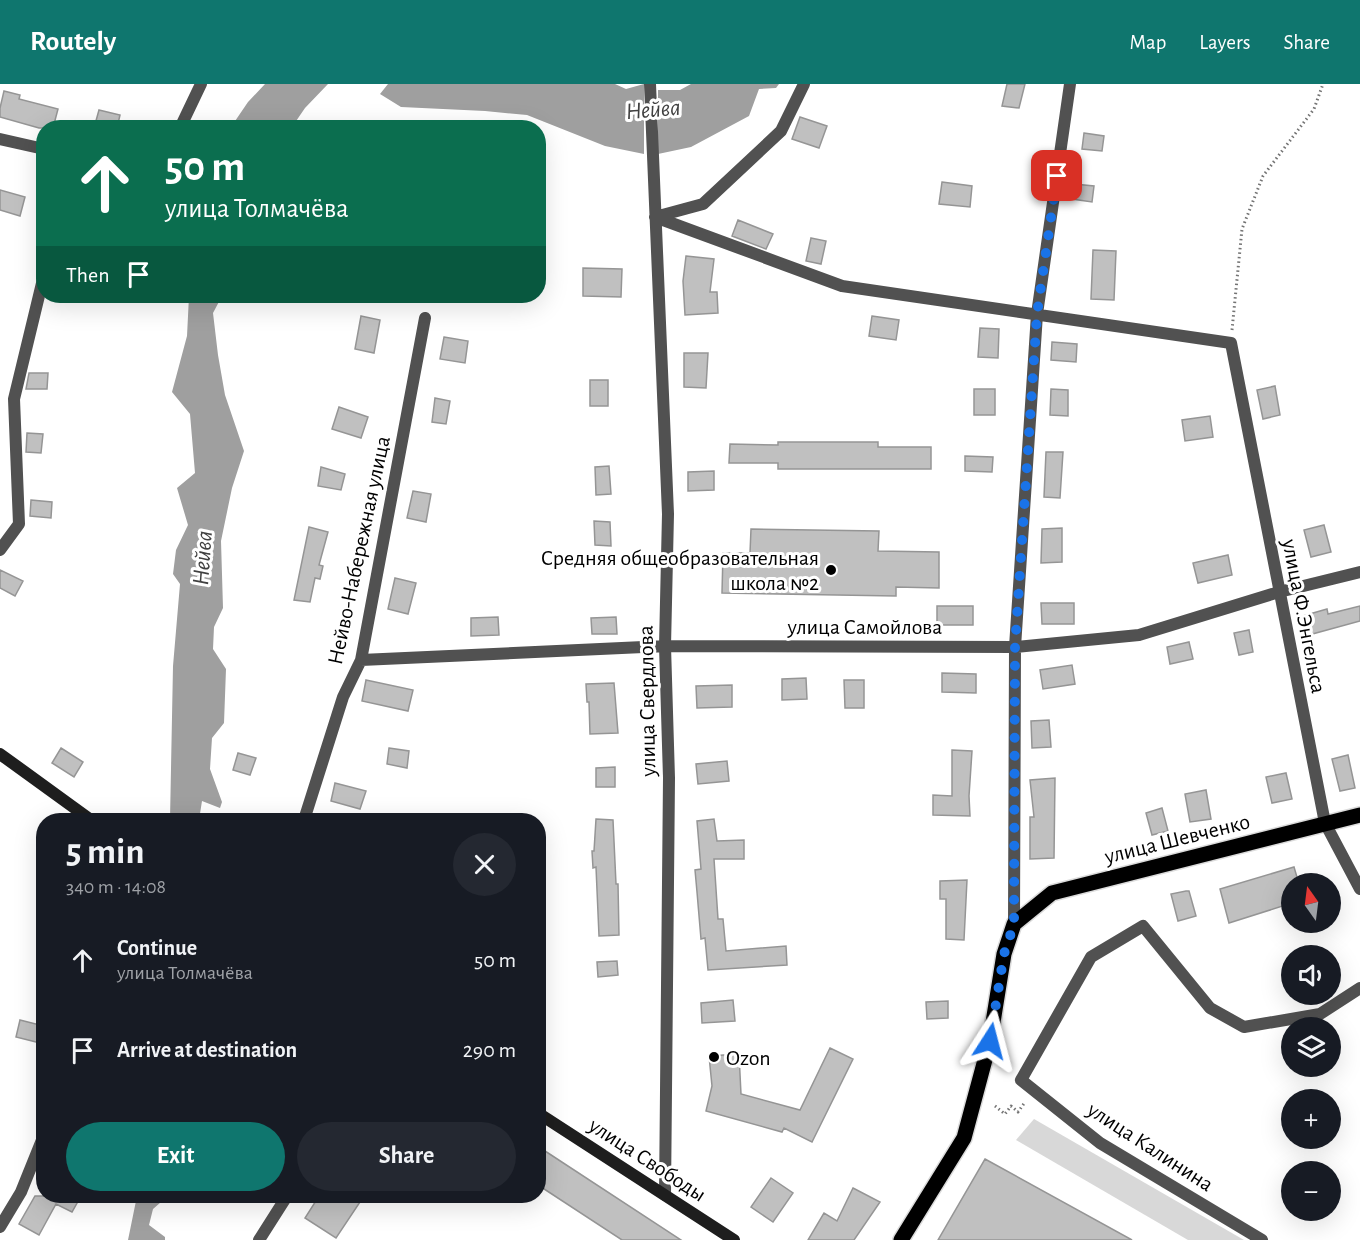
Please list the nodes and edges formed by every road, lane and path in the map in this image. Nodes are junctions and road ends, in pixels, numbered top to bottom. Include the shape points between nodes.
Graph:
1 (201, 84) edge
2 (650, 84) edge
3 (804, 84) edge
4 (1070, 84) edge
5 (1323, 84) edge
6 (184, 120) edge
7 (0, 139) edge
8 (36, 147) edge
9 (655, 217) junction
10 (37, 303) edge
11 (1037, 314) junction
12 (425, 318) dead end
13 (1231, 344) junction
14 (0, 550) edge
15 (1360, 572) edge
16 (1279, 592) junction
17 (665, 646) junction
18 (1015, 647) junction
19 (361, 660) junction
20 (0, 754) edge
21 (81, 813) edge
22 (306, 813) edge
23 (1360, 815) edge
24 (1325, 823) junction
25 (1360, 889) edge
26 (1014, 924) junction
27 (1360, 988) edge
28 (1045, 1099) junction
29 (995, 1106) dead end
30 (546, 1118) edge
31 (36, 1155) edge
32 (665, 1195) junction
33 (283, 1203) edge
34 (0, 1227) edge
35 (259, 1240) edge
36 (734, 1240) edge
37 (901, 1240) edge
38 (1262, 1240) edge

1 - 6 street
2 - 9 street, улица Свердлова
3 - 9 street via 781,131 703,204
4 - 11 street
5 - 13 path via 1314,109 1263,176 1242,229
7 - 8 street
9 - 11 street via 842,286
9 - 17 street, улица Свердлова via 668,514
10 - 14 street via 14,399 20,524
11 - 13 street
11 - 18 street
12 - 19 street, Нейво-Набережная улица
13 - 16 street, улица Ф.Энгельса
15 - 16 street, улица Самойлова
16 - 18 street, улица Самойлова via 1139,635
16 - 24 street, улица Ф.Энгельса
17 - 18 street, улица Самойлова
17 - 19 street, улица Самойлова
17 - 32 street, улица Свердлова via 669,778
18 - 26 street
19 - 22 street, Нейво-Набережная улица via 343,698
20 - 21 main road
23 - 24 main road, улица Шевченко
24 - 25 street, улица Ф.Энгельса
24 - 26 main road, улица Шевченко via 1052,893
26 - 37 main road via 1004,954 990,1041 964,1138
27 - 28 street, улица Калинина via 1320,1014 1244,1027 1210,1008 1143,926 1091,957 1021,1080
28 - 29 path via 1038,1110 1026,1101 1018,1112 1011,1106 1005,1114
28 - 38 street, улица Калинина via 1100,1143
30 - 32 main road, улица Свободы
31 - 34 street via 21,1192
32 - 36 main road, улица Свободы
33 - 35 street

